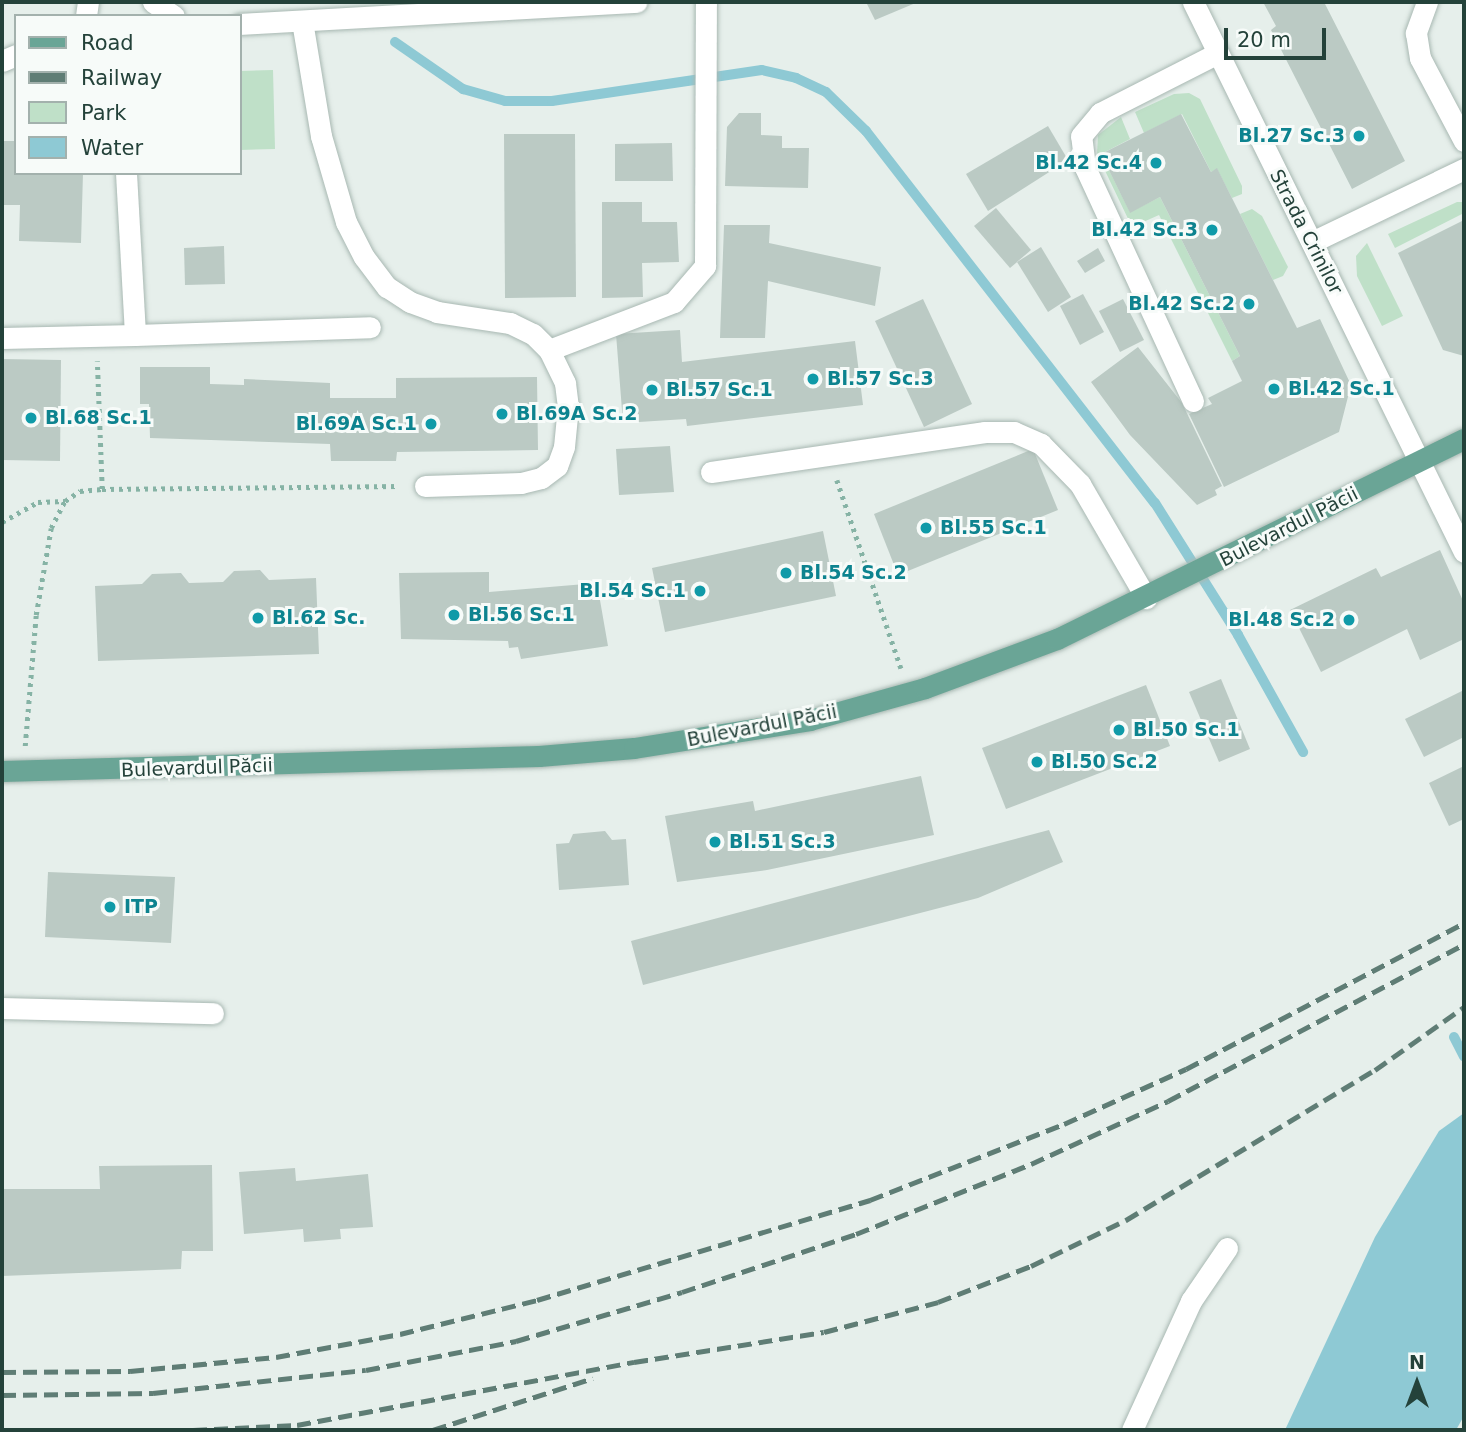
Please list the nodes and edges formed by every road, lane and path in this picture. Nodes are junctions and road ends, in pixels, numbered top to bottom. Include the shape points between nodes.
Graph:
1 (153, 2) edge
2 (636, 2) edge
3 (706, 2) edge
4 (1193, 2) edge
5 (1427, 2) edge
6 (171, 14) edge
7 (302, 21) junction
8 (242, 24) edge
9 (1218, 53) junction
10 (1464, 141) edge
11 (1464, 169) edge
12 (126, 175) edge
13 (1312, 242) junction
14 (370, 327) dead end
15 (135, 335) junction
16 (96, 336) junction
17 (2, 338) edge
18 (549, 350) junction
19 (1193, 401) dead end
20 (1464, 439) edge
21 (829, 456) junction
22 (1421, 460) junction
23 (711, 472) dead end
24 (425, 486) joint
25 (102, 489) junction
26 (65, 501) junction
27 (2, 522) edge
28 (1464, 552) edge
29 (1146, 598) junction
30 (909, 693) junction
31 (2, 771) edge
32 (24, 771) junction
33 (2, 1008) edge
34 (213, 1013) dead end
35 (1227, 1248) dead end
36 (1132, 1430) edge

1 - 6 street
2 - 7 street
3 - 18 street via 705,266 674,302
4 - 9 street, Strada Crinilor
5 - 10 street via 1416,33 1420,58
7 - 8 street
7 - 18 street via 321,136 346,222 364,257 387,287 410,302 436,312 510,323 533,334
9 - 13 street, Strada Crinilor
9 - 19 street via 1100,114 1081,136 1085,167
11 - 13 street
12 - 15 street
13 - 22 street, Strada Crinilor
14 - 15 street
15 - 16 street
16 - 17 street
16 - 25 path
18 - 24 street via 565,383 568,407 557,466 541,478 521,483
20 - 22 main road, Bulevardul Păcii
21 - 23 street
21 - 29 street via 985,432 1014,432 1032,440 1080,484
21 - 30 path
22 - 28 street, Strada Crinilor
22 - 29 main road, Bulevardul Păcii
24 - 25 path
25 - 26 path via 79,491
26 - 27 path via 38,502
26 - 32 path via 51,528 36,615
29 - 30 main road, Bulevardul Păcii via 1010,658
30 - 32 main road, Bulevardul Păcii via 810,720 621,750 292,766
31 - 32 main road, Bulevardul Păcii
33 - 34 street
35 - 36 street via 1191,1301

